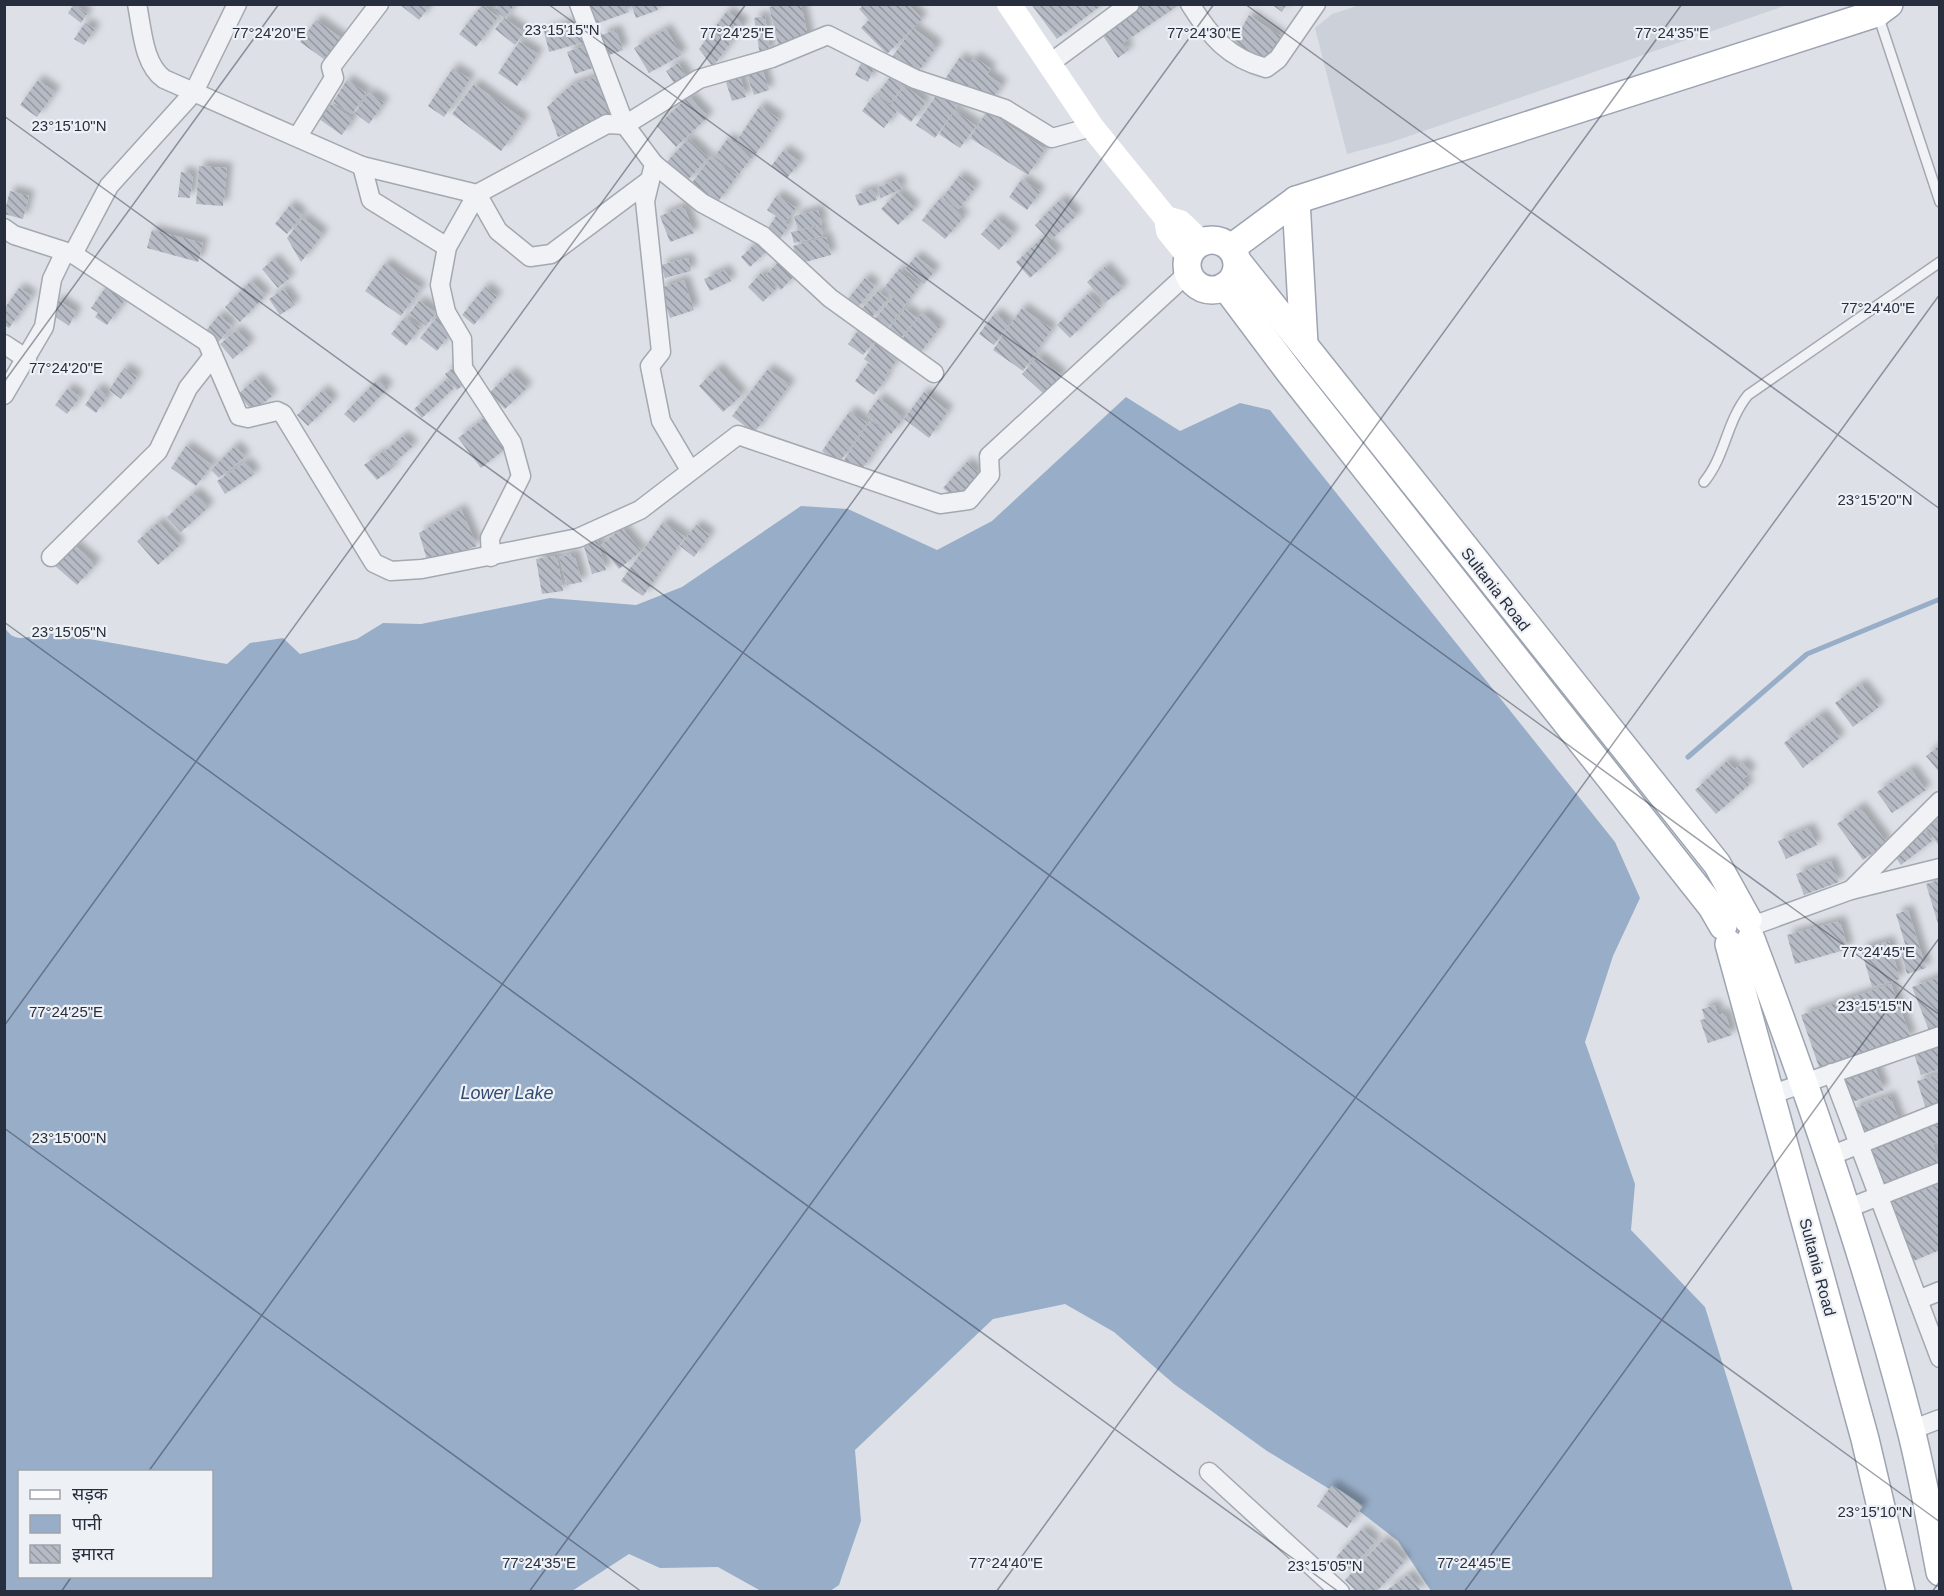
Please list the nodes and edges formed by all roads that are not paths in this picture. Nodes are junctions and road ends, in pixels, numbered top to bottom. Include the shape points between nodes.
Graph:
1 (137, 4) edge
2 (237, 4) edge
3 (379, 4) edge
4 (579, 4) edge
5 (1009, 4) edge
6 (1130, 4) edge
7 (1190, 4) edge
8 (1316, 4) edge
9 (1883, 9) edge
10 (1048, 64) junction
11 (194, 92) junction
12 (625, 125) junction
13 (1092, 127) junction
14 (298, 136) junction
15 (362, 166) junction
16 (652, 172) junction
17 (477, 194) junction
18 (1296, 200) junction
19 (1940, 202) edge
20 (4, 228) edge
21 (447, 247) junction
22 (69, 253) junction
23 (1234, 254) junction
24 (1193, 257) junction
25 (1940, 262) edge
26 (1225, 286) junction
27 (4, 344) edge
28 (1304, 344) junction
29 (213, 356) junction
30 (27, 359) junction
31 (934, 373) dead end
32 (4, 395) edge
33 (690, 470) junction
34 (1704, 482) dead end
35 (51, 557) dead end
36 (491, 557) junction
37 (1940, 801) edge
38 (1940, 868) edge
39 (1851, 890) junction
40 (1741, 931) junction
41 (1940, 1036) edge
42 (1832, 1073) junction
43 (1805, 1082) junction
44 (1770, 1095) junction
45 (1940, 1112) edge
46 (1859, 1144) junction
47 (1830, 1156) junction
48 (1940, 1172) edge
49 (1878, 1195) junction
50 (1846, 1209) junction
51 (1940, 1292) edge
52 (1918, 1300) junction
53 (1940, 1358) edge
54 (1940, 1419) edge
55 (1911, 1430) junction
56 (1209, 1472) dead end
57 (1940, 1572) edge
58 (1340, 1592) edge
59 (1901, 1592) edge

1 - 11 street via 155,73
2 - 11 street
3 - 14 street via 331,67 334,78
4 - 12 street
5 - 10 main road
6 - 10 street
7 - 8 street via 1210,36 1230,51 1266,68 1278,59
9 - 18 main road
9 - 19 lane
10 - 13 main road
11 - 14 street
11 - 22 street via 109,186
12 - 13 street via 699,79 772,58 828,35 915,79 1005,109 1052,138
12 - 16 street
12 - 17 street via 608,124
13 - 24 main road via 1166,218 1168,231
14 - 15 street
15 - 17 street
15 - 21 street via 371,200
16 - 17 street via 551,254 530,257 498,231
16 - 31 street via 763,236 830,298
16 - 33 street via 645,201 661,352 650,366 661,421
17 - 21 street
18 - 23 main road
18 - 28 main road
20 - 22 street via 14,236
21 - 36 street via 440,285 446,312 462,339 463,368 512,443 521,476 490,538
22 - 29 street via 207,342
22 - 30 street via 52,279 44,327
23 - 24 main road via 1212,239
23 - 26 main road via 1235,275
23 - 28 main road, Sultania Road
24 - 26 main road via 1203,288
24 - 33 street via 989,456 990,475 969,500 940,504 738,435
25 - 34 lane via 1748,395 1732,424 1717,466
26 - 40 main road, Sultania Road via 1298,384 1712,907
27 - 30 street
28 - 40 main road, Sultania Road via 1718,864
29 - 35 street via 183,397 158,451
29 - 36 street via 239,416 248,418 277,411 283,414 374,563 391,571
30 - 32 street
33 - 36 street via 640,510 578,538
37 - 39 street
38 - 39 street
39 - 40 street
40 - 43 main road, Sultania Road
40 - 44 main road, Sultania Road
41 - 42 street
42 - 43 street
42 - 46 street
43 - 44 street
43 - 47 main road, Sultania Road
44 - 59 main road, Sultania Road via 1864,1438
45 - 46 street
46 - 47 street
46 - 49 street
47 - 50 main road, Sultania Road
48 - 49 street
49 - 50 street
49 - 52 street
50 - 55 main road, Sultania Road
51 - 52 street
52 - 53 street
54 - 55 street
55 - 57 main road, Sultania Road
56 - 58 street

